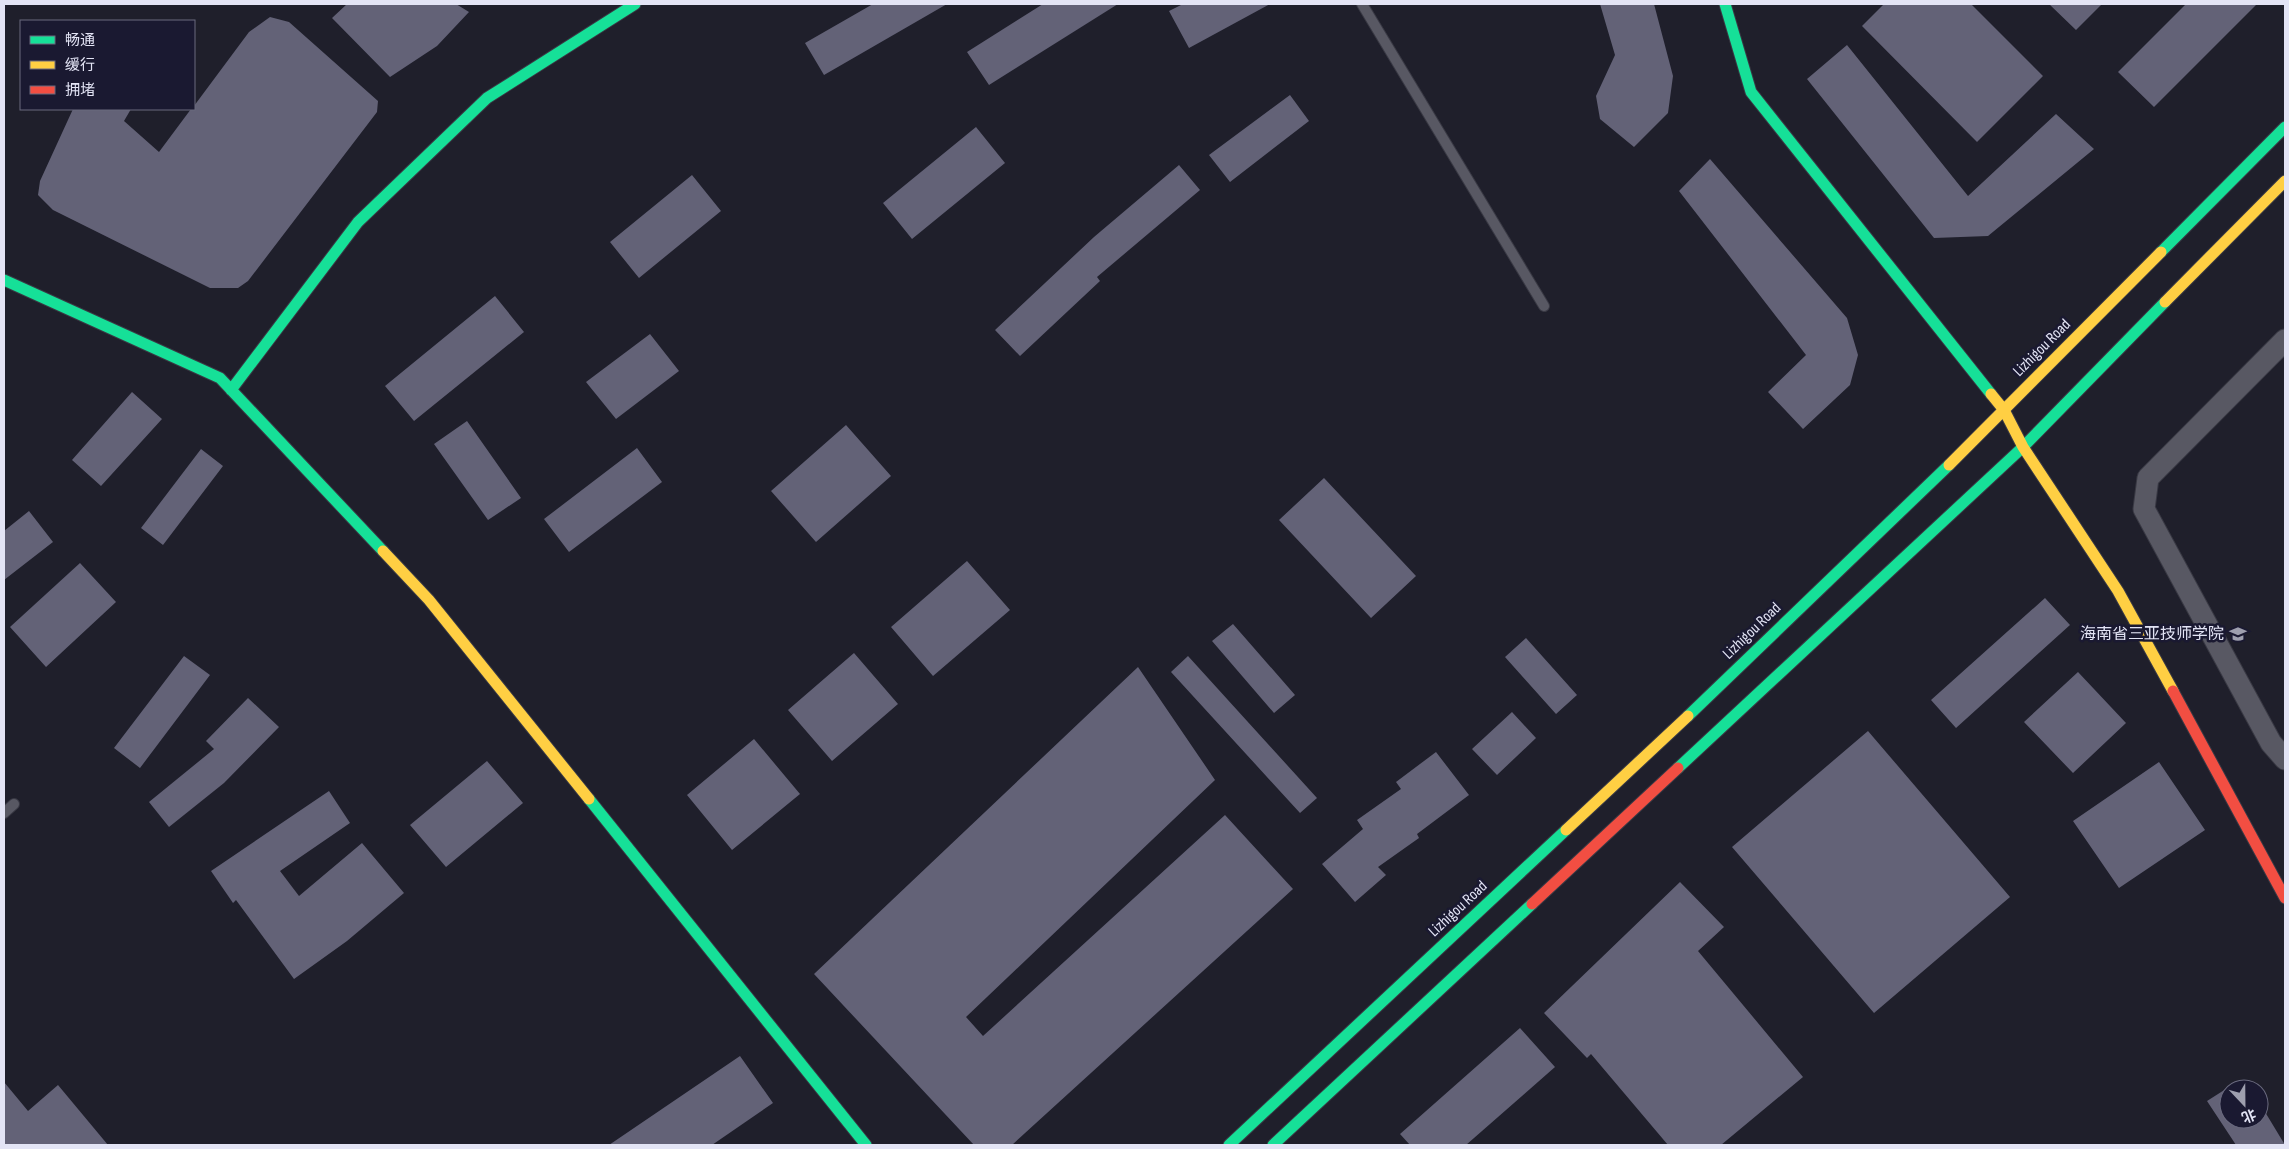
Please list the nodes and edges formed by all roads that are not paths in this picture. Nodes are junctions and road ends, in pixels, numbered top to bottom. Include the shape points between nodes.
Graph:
1 (635, 4) edge
2 (1362, 4) edge
3 (1725, 4) edge
4 (2285, 127) edge
5 (2285, 181) edge
6 (4, 280) edge
7 (1544, 306) dead end
8 (2285, 340) edge
9 (231, 390) junction
10 (2004, 410) junction
11 (2023, 447) junction
12 (2285, 759) edge
13 (14, 804) dead end
14 (4, 813) edge
15 (2285, 898) edge
16 (866, 1145) edge
17 (1229, 1145) edge
18 (1273, 1145) edge

1 - 9 main road via 487,98 466,118 358,222
2 - 7 lane
3 - 10 main road via 1751,92
4 - 10 main road, Lizhigou Road
5 - 11 main road
6 - 9 main road via 220,378
8 - 12 street via 2148,478 2144,509 2271,742
9 - 16 main road via 429,600
10 - 11 main road
10 - 17 main road, Lizhigou Road via 1698,706
11 - 15 main road via 2118,591
11 - 18 main road
13 - 14 lane

